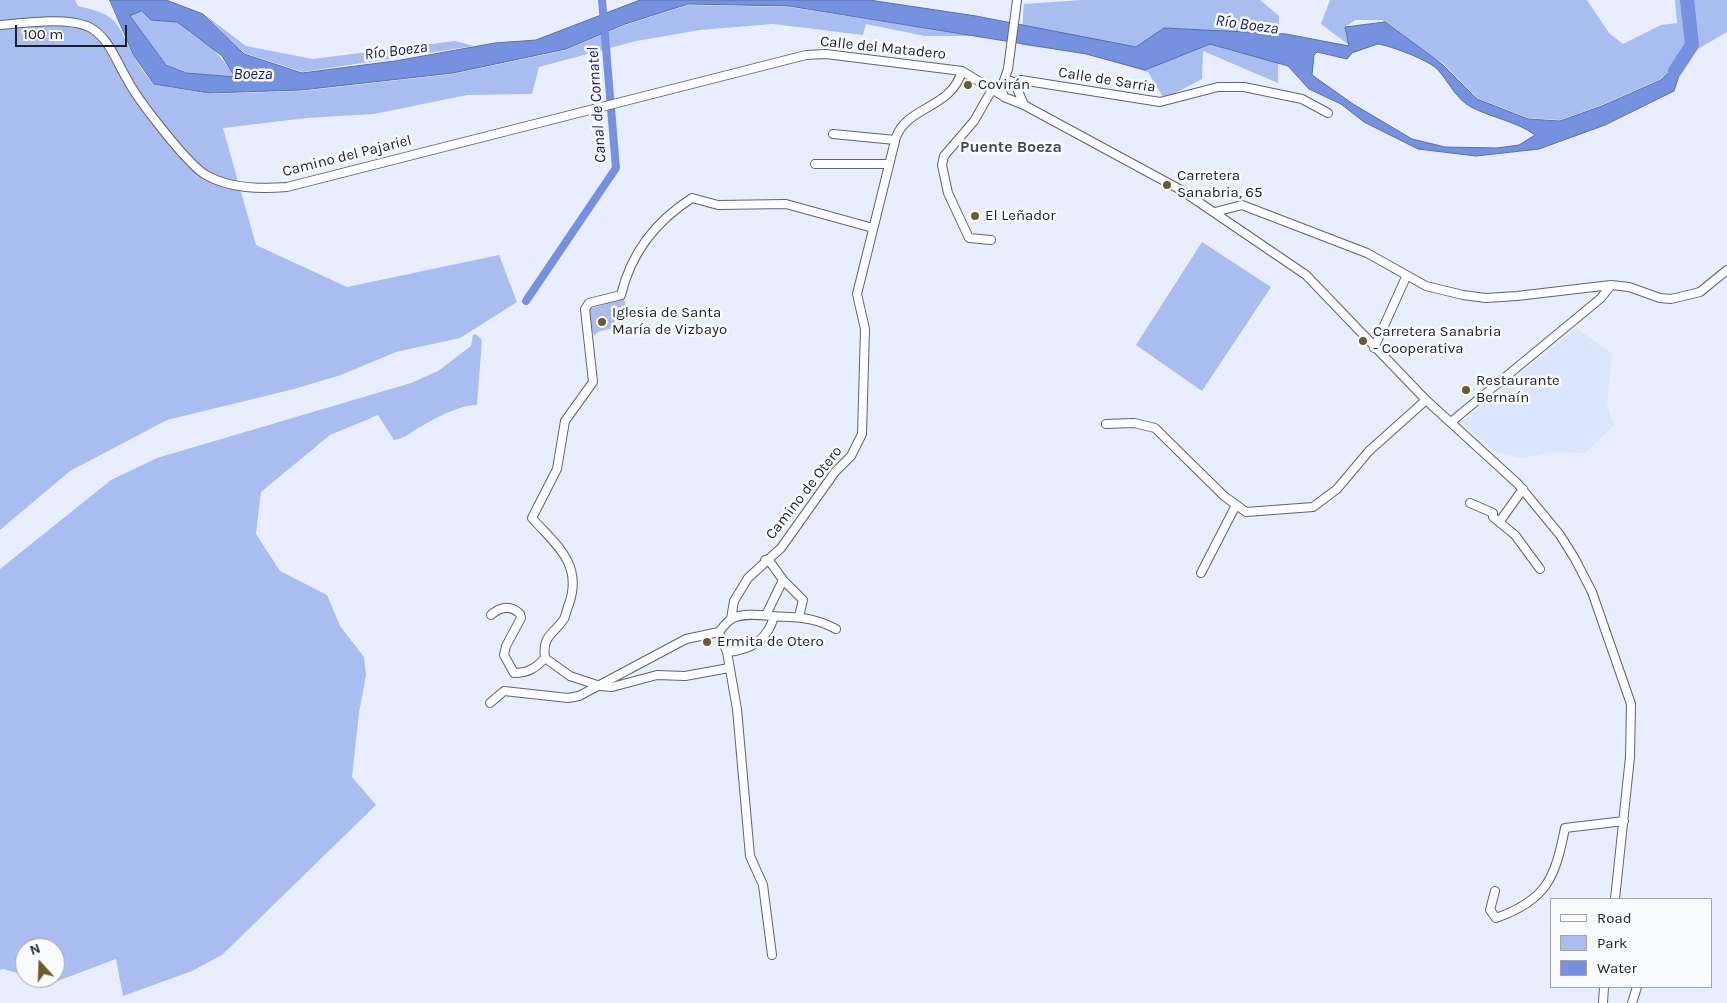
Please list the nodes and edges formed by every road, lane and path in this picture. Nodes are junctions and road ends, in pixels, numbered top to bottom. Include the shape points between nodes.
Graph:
1 (1017, 0) edge
2 (0, 24) edge
3 (766, 64) joint
4 (962, 71) junction
5 (1011, 86) junction
6 (993, 88) junction
7 (1007, 98) junction
8 (1024, 105) junction
9 (1328, 113) dead end
10 (833, 134) dead end
11 (895, 140) junction
12 (815, 164) dead end
13 (889, 164) junction
14 (1215, 212) junction
15 (873, 228) junction
16 (990, 240) dead end
17 (1727, 270) edge
18 (1406, 277) junction
19 (1611, 285) junction
20 (1374, 348) junction
21 (1426, 400) junction
22 (1451, 422) junction
23 (1106, 424) dead end
24 (1523, 490) junction
25 (1470, 503) dead end
26 (1236, 505) junction
27 (1500, 521) junction
28 (766, 560) junction
29 (1540, 569) dead end
30 (1202, 573) dead end
31 (783, 580) junction
32 (491, 615) dead end
33 (773, 615) junction
34 (799, 616) junction
35 (730, 619) junction
36 (836, 629) dead end
37 (719, 632) junction
38 (727, 652) junction
39 (545, 658) junction
40 (729, 668) junction
41 (600, 686) junction
42 (490, 702) dead end
43 (1624, 821) junction
44 (1495, 891) dead end
45 (1616, 898) edge
46 (772, 955) dead end
47 (1604, 988) edge
48 (1637, 988) edge
49 (1602, 1003) edge
50 (1632, 1003) edge

1 - 5 street via 1008,70
2 - 3 street, Camino del Pajariel via 73,22 92,30 106,41 129,84 170,138 205,175 232,185 265,189 287,187
3 - 4 street, Calle del Matadero via 806,54 826,54
4 - 6 street, Calle del Matadero
4 - 11 street, Camino de Otero via 954,89 910,118 900,128
5 - 6 street
5 - 7 street
5 - 7 street
5 - 8 street
5 - 9 street, Calle de Sarria via 1026,81 1155,102 1218,87 1244,87 1302,99
6 - 7 street, Calle del Matadero
6 - 16 street via 974,121 944,156 942,164 948,193 970,238
7 - 8 street, Calle del Matadero
8 - 14 street, Calle del Matadero via 1181,190
10 - 11 street
11 - 13 street, Camino de Otero
12 - 13 street
13 - 15 street, Camino de Otero
14 - 18 street via 1242,205 1367,253
14 - 20 street, Calle del Matadero via 1306,276
15 - 28 street, Camino de Otero via 857,294 865,329 862,434 851,456 835,472 781,548
15 - 39 street via 786,204 718,205 692,198 671,211 641,245 621,295 589,303 585,309 593,382 565,421 557,469 532,518 568,559 574,575 573,593 564,618 545,642
17 - 19 street via 1700,292 1671,299
18 - 19 street via 1436,290 1486,298
18 - 20 street
19 - 22 street via 1601,298
20 - 21 street, Calle del Matadero
21 - 22 street, Calle del Matadero
21 - 26 street via 1369,451 1337,489 1313,507 1246,512
22 - 24 street, Calle del Matadero
23 - 26 street via 1134,423 1155,428
24 - 27 street
24 - 43 street, Calle del Matadero via 1575,559 1592,592 1624,680 1632,720
25 - 27 street via 1493,512 1493,517
26 - 30 street
27 - 29 street via 1515,535
28 - 31 street
28 - 35 street, Camino de Otero via 739,591
31 - 33 street
31 - 34 street via 803,600
32 - 39 street via 504,608 514,608 520,614 504,655 514,673 536,667
33 - 34 street
33 - 35 street
33 - 38 street via 766,637
34 - 36 street via 821,621
35 - 37 street
37 - 38 street
37 - 41 street via 686,639
38 - 40 street
39 - 41 street via 570,676
40 - 41 street via 685,676 657,675 625,685
40 - 46 street via 737,709 750,856 763,885
41 - 42 street via 568,698 504,691
43 - 44 street via 1565,828 1557,866 1536,899 1519,910 1496,918 1490,910
43 - 45 street, Calle del Matadero
47 - 49 street
48 - 50 street

